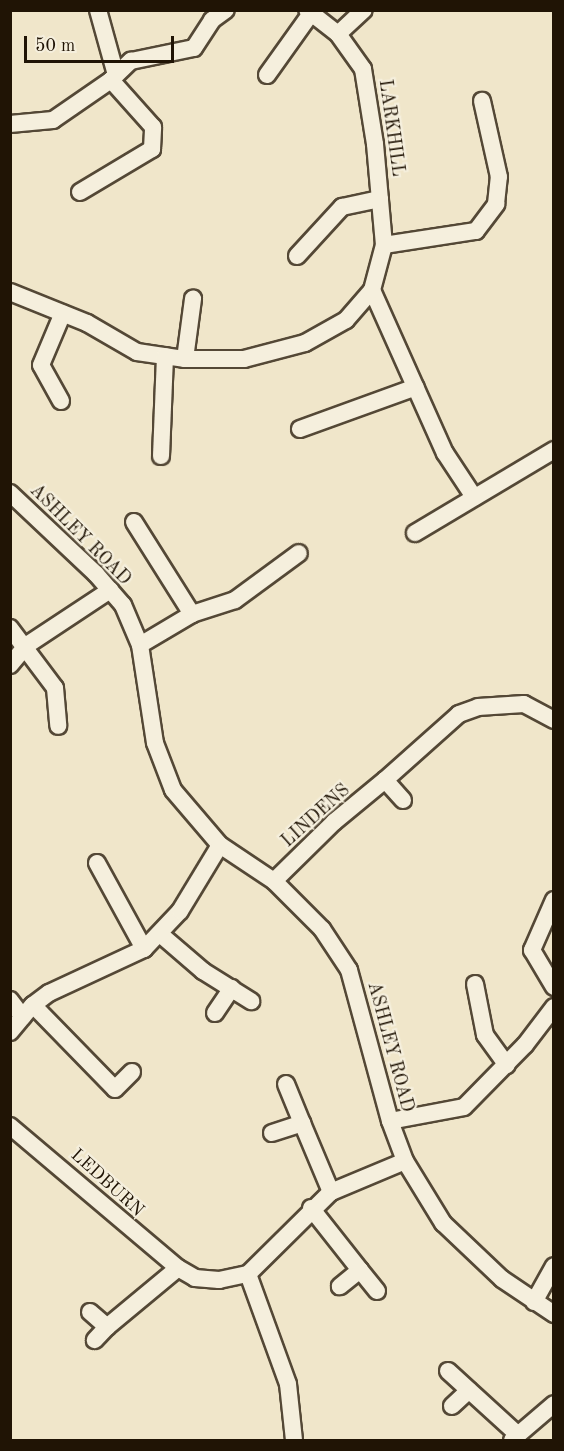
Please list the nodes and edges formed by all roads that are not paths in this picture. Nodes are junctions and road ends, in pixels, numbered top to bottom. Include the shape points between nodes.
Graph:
1 (98, 10) edge
2 (226, 10) edge
3 (364, 10) edge
4 (309, 11) edge
5 (338, 34) junction
6 (267, 75) dead end
7 (114, 78) junction
8 (482, 101) dead end
9 (10, 124) edge
10 (80, 192) dead end
11 (380, 199) junction
12 (384, 244) junction
13 (297, 256) dead end
14 (372, 290) junction
15 (10, 292) edge
16 (193, 298) dead end
17 (63, 313) junction
18 (165, 356) junction
19 (185, 359) junction
20 (416, 387) junction
21 (61, 400) dead end
22 (300, 429) dead end
23 (554, 450) edge
24 (161, 456) dead end
25 (10, 493) edge
26 (474, 497) junction
27 (134, 522) dead end
28 (415, 533) dead end
29 (298, 553) dead end
30 (110, 590) junction
31 (192, 614) junction
32 (10, 628) edge
33 (27, 645) junction
34 (140, 645) junction
35 (10, 665) edge
36 (554, 720) edge
37 (58, 726) dead end
38 (385, 780) junction
39 (403, 800) dead end
40 (220, 845) junction
41 (97, 863) dead end
42 (274, 881) junction
43 (554, 900) edge
44 (160, 934) junction
45 (144, 949) junction
46 (475, 984) dead end
47 (554, 987) edge
48 (232, 988) junction
49 (10, 1000) edge
50 (251, 1001) dead end
51 (554, 1006) edge
52 (28, 1011) junction
53 (215, 1013) dead end
54 (10, 1032) edge
55 (507, 1065) junction
56 (132, 1072) dead end
57 (286, 1084) dead end
58 (390, 1121) junction
59 (302, 1123) junction
60 (10, 1126) edge
61 (272, 1133) dead end
62 (405, 1161) junction
63 (331, 1192) junction
64 (312, 1208) junction
65 (554, 1266) edge
66 (178, 1268) junction
67 (360, 1270) junction
68 (248, 1274) junction
69 (340, 1286) dead end
70 (377, 1291) dead end
71 (534, 1302) junction
72 (90, 1312) dead end
73 (554, 1314) edge
74 (107, 1327) junction
75 (95, 1340) dead end
76 (448, 1371) dead end
77 (469, 1390) junction
78 (452, 1406) dead end
79 (550, 1413) edge
80 (515, 1437) edge
81 (294, 1440) edge

1 - 7 street
2 - 7 street via 212,20 194,48 131,61
3 - 5 street
4 - 5 street, LARKHILL
4 - 6 street
5 - 11 street, LARKHILL via 363,69
7 - 9 street via 53,120
7 - 10 street via 153,127 152,149
8 - 12 street via 499,177 496,204 476,231
11 - 12 street, LARKHILL
11 - 13 street, LARKHILL via 342,207
12 - 14 street, LARKHILL
14 - 19 street, LARKHILL via 346,320 305,343 244,359
14 - 20 street
15 - 17 street, LARKHILL
16 - 19 street
17 - 18 street, LARKHILL via 137,352
17 - 21 street via 41,365
18 - 19 street, LARKHILL
18 - 24 street
20 - 22 street
20 - 26 street via 445,453
23 - 26 street
25 - 30 street, ASHLEY ROAD
26 - 28 street
27 - 31 street
29 - 31 street via 235,600
30 - 33 street
30 - 34 street, ASHLEY ROAD via 123,606
31 - 34 street
32 - 33 street
33 - 35 street
33 - 37 street via 55,688
34 - 40 street, ASHLEY ROAD via 155,743 172,790
36 - 38 street, LINDENS via 524,704 478,707 442,726
38 - 39 street
38 - 42 street, LINDENS via 334,822
40 - 42 street, ASHLEY ROAD
40 - 44 street via 180,911
41 - 45 street
42 - 58 street, ASHLEY ROAD via 322,929 349,970
43 - 47 street via 532,950
44 - 45 street
44 - 48 street
45 - 52 street via 49,993
46 - 55 street via 485,1035
48 - 50 street
48 - 53 street
49 - 52 street
51 - 55 street
52 - 54 street
52 - 56 street via 115,1089
55 - 58 street via 464,1107
57 - 59 street
58 - 62 street, ASHLEY ROAD
59 - 61 street
59 - 63 street
60 - 66 street, LEDBURN
62 - 63 street
62 - 71 street, ASHLEY ROAD via 443,1223 502,1279
63 - 64 street
64 - 67 street
64 - 68 street
65 - 71 street
66 - 68 street, LEDBURN via 195,1278 219,1280
66 - 74 street
67 - 69 street
67 - 70 street
68 - 81 street via 288,1384
71 - 73 street, ASHLEY ROAD
72 - 74 street
74 - 75 street
76 - 77 street
77 - 78 street
77 - 80 street
79 - 80 street

